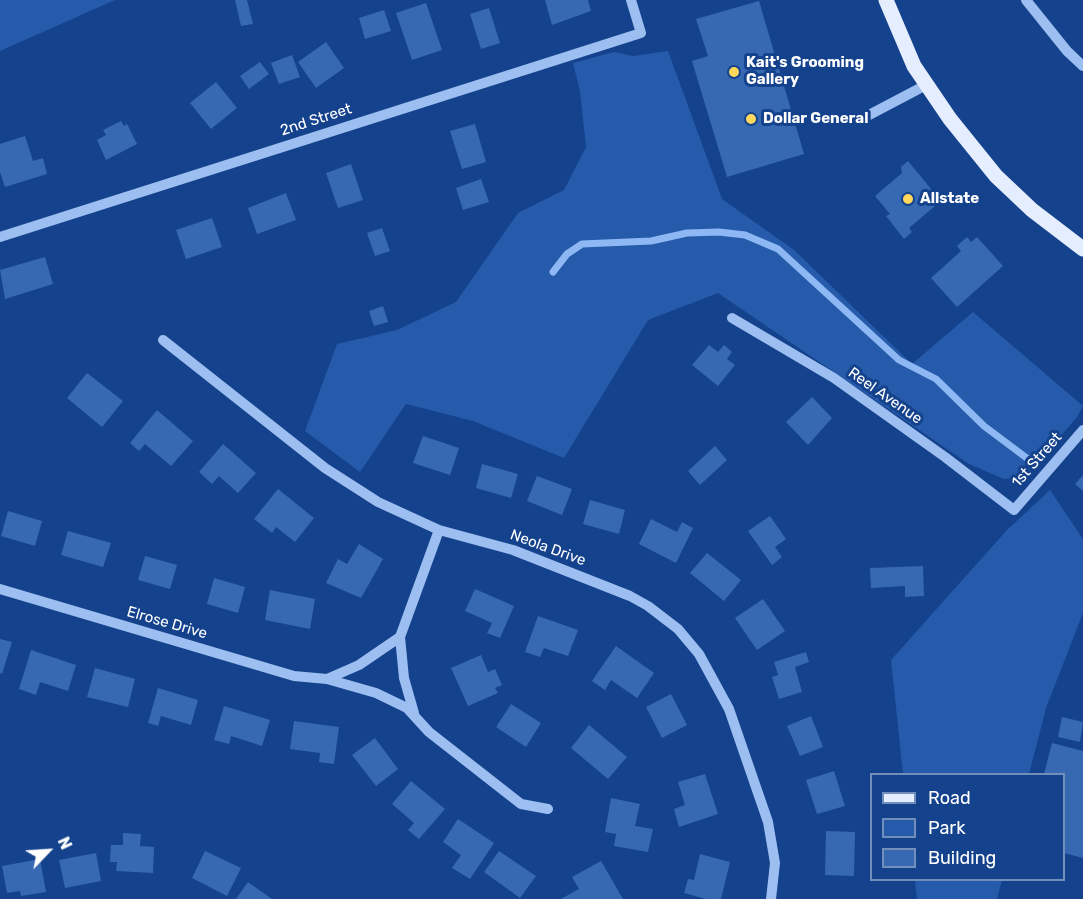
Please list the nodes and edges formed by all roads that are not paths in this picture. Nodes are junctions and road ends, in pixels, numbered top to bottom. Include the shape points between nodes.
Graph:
1 (631, 0) edge
2 (886, 0) edge
3 (1026, 0) edge
4 (1083, 66) edge
5 (926, 85) junction
6 (869, 115) dead end
7 (0, 237) edge
8 (1083, 249) edge
9 (732, 318) dead end
10 (163, 340) dead end
11 (1083, 430) edge
12 (1014, 510) joint
13 (439, 530) junction
14 (0, 589) edge
15 (400, 637) junction
16 (327, 679) junction
17 (416, 717) junction
18 (548, 809) dead end
19 (771, 899) edge

1 - 7 street, 2nd Street via 641,33
2 - 5 main road
3 - 4 street
5 - 6 street
5 - 8 main road via 996,176
9 - 12 street, Reel Avenue via 834,378
10 - 13 street, Neola Drive via 350,486
11 - 12 street, 1st Street
13 - 15 street, Elrose Drive
13 - 19 street, Neola Drive via 513,550 630,596 662,615 684,635 729,709 768,822 775,863
14 - 16 street, Elrose Drive via 294,676
15 - 16 street, Elrose Drive via 359,665
15 - 17 street, Elrose Drive via 404,678
16 - 17 street, Elrose Drive via 376,693 407,708
17 - 18 street, Elrose Drive via 429,732 521,804

